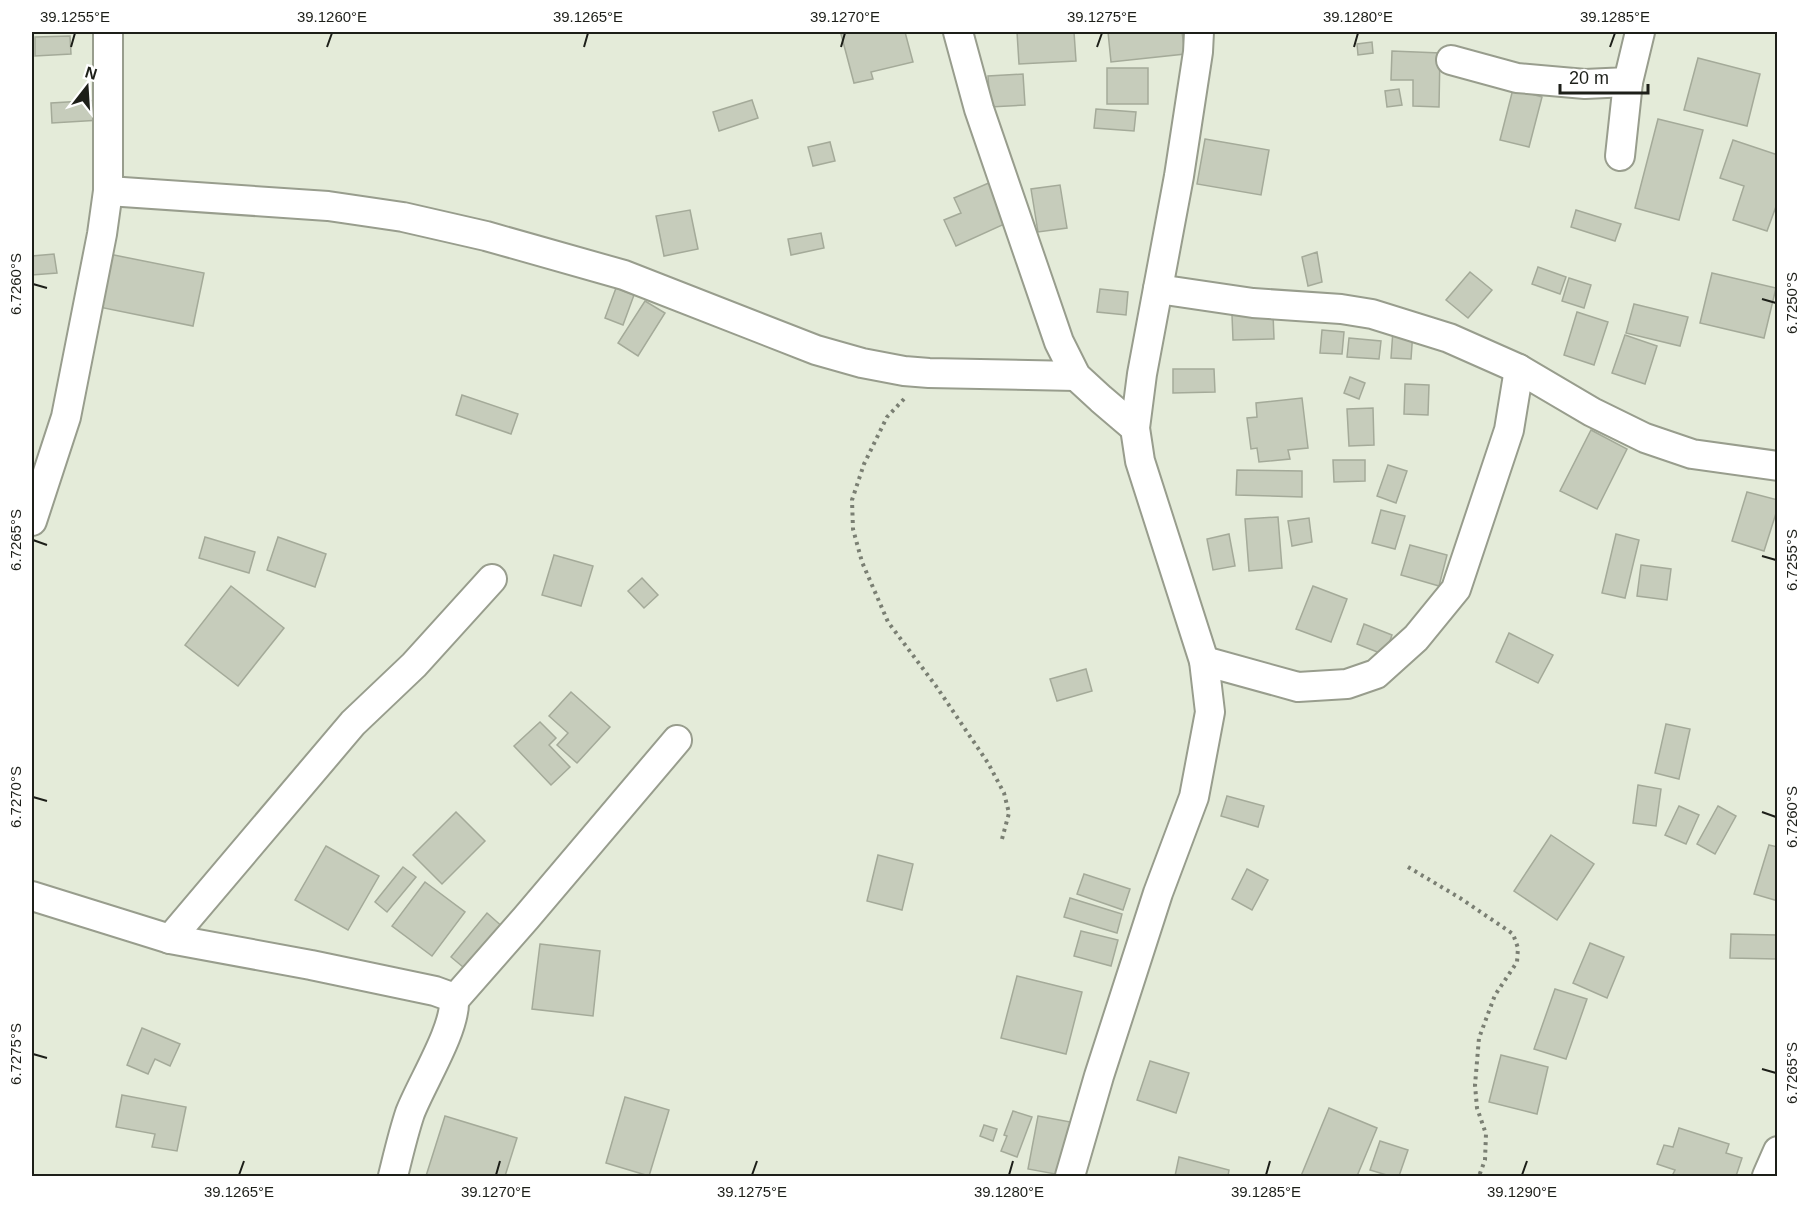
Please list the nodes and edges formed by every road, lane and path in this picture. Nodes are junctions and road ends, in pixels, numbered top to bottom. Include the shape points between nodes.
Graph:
1 (108, 32) edge
2 (958, 32) edge
3 (1199, 32) edge
4 (1640, 32) edge
5 (1450, 60) dead end
6 (1628, 82) junction
7 (1620, 156) dead end
8 (108, 191) junction
9 (1158, 289) junction
10 (1519, 369) junction
11 (929, 373) junction
12 (1076, 376) junction
13 (1135, 428) junction
14 (1778, 466) edge
15 (32, 521) edge
16 (492, 579) dead end
17 (1204, 661) junction
18 (677, 740) dead end
19 (1002, 839) dead end
20 (1408, 867) dead end
21 (32, 896) edge
22 (170, 939) junction
23 (454, 1000) junction
24 (1778, 1151) edge
25 (393, 1176) edge
26 (1070, 1176) edge
27 (1479, 1176) edge
28 (1767, 1176) edge

1 - 8 street
2 - 12 street via 979,109 1059,342
3 - 9 street
4 - 6 street
5 - 6 street via 1517,78 1586,84
6 - 7 street
8 - 11 street via 328,206 403,217 624,275 816,350 862,363
8 - 15 street via 66,417
9 - 10 street via 1372,314 1449,338
9 - 13 street
10 - 14 street via 1645,438 1692,454
10 - 17 street via 1509,430 1456,589 1416,638 1376,674 1347,684 1298,687
11 - 12 street
11 - 19 path via 887,417 864,464 852,500 853,529 862,562 888,622 936,686 1004,793 1009,813
12 - 13 street
13 - 17 street via 1140,461
16 - 22 street via 414,665 353,723
17 - 26 street via 1210,712 1194,797 1158,892
18 - 23 street
20 - 27 path via 1513,934 1518,948 1517,962 1495,995 1479,1038 1475,1085 1477,1108 1486,1134 1485,1160
21 - 22 street
22 - 23 street via 435,991
23 - 25 street via 448,1030 410,1113
24 - 28 street

